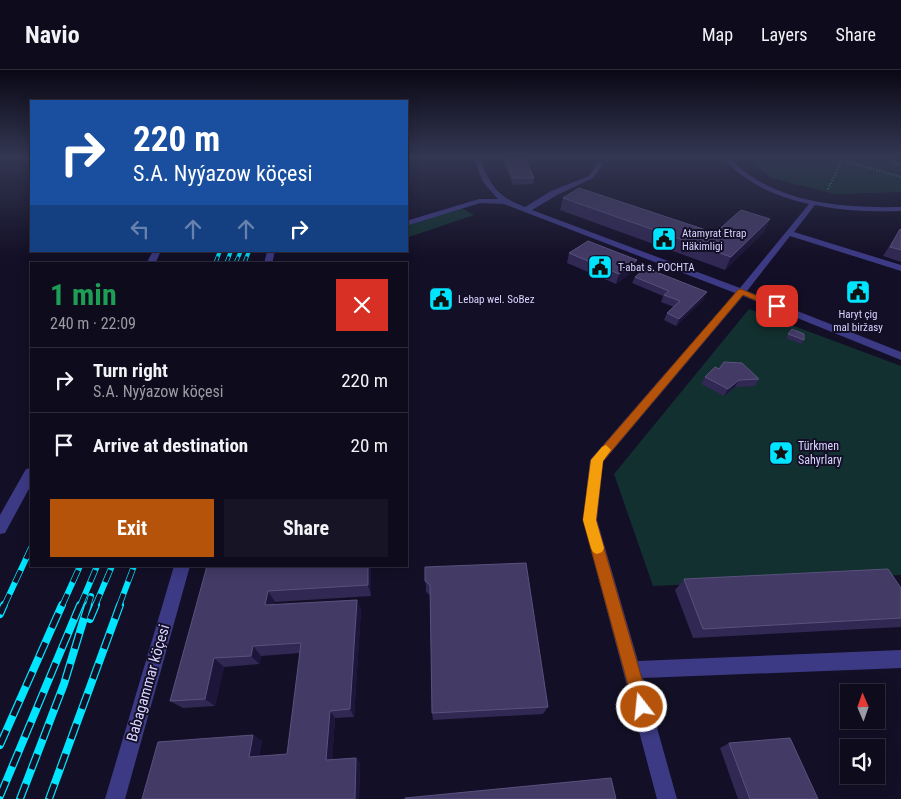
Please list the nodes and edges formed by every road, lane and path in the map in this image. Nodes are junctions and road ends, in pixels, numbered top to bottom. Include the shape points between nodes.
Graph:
1 (483, 190) edge
2 (491, 190) edge
3 (561, 190) edge
4 (770, 190) edge
5 (474, 202) junction
6 (505, 202) junction
7 (813, 203) junction
8 (526, 210) junction
9 (897, 210) edge
10 (901, 216) edge
11 (408, 223) edge
12 (788, 233) junction
13 (901, 268) edge
14 (741, 292) junction
15 (901, 356) edge
16 (30, 475) edge
17 (0, 528) edge
18 (182, 567) edge
19 (901, 659) edge
20 (632, 670) junction
21 (115, 799) edge
22 (667, 799) edge

1 - 5 street
2 - 6 street
3 - 8 street
4 - 7 street
5 - 6 street
5 - 11 street
6 - 8 street
7 - 9 street
7 - 12 street
8 - 14 street
9 - 10 street
12 - 13 street
12 - 14 street
14 - 15 street
14 - 20 street via 597,460 590,520
16 - 17 street
18 - 21 street, Babagammar köçesi
19 - 20 street
20 - 22 street

